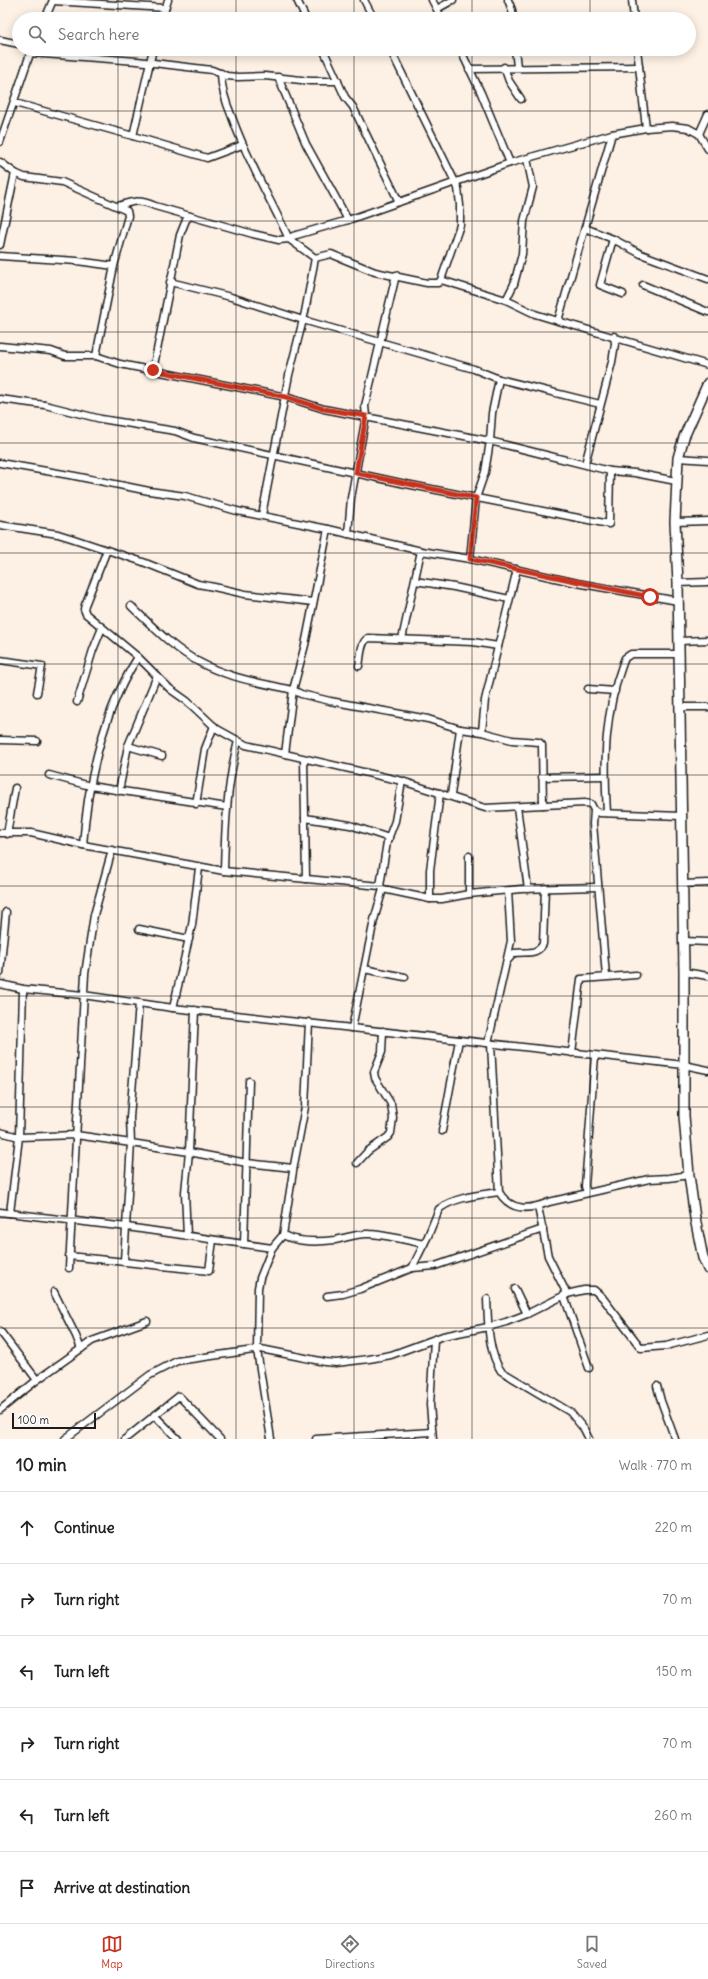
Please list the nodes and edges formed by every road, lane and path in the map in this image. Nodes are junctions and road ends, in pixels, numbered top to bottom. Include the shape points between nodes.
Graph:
1 (168, 0) edge
2 (297, 0) edge
3 (364, 0) edge
4 (432, 0) edge
5 (453, 0) edge
6 (508, 0) edge
7 (632, 0) edge
8 (53, 1) edge
9 (165, 8) junction
10 (437, 9) junction
11 (48, 12) edge
12 (164, 12) edge
13 (303, 12) edge
14 (370, 12) edge
15 (438, 12) edge
16 (512, 12) edge
17 (633, 12) edge
18 (0, 40) edge
19 (12, 43) edge
20 (29, 56) edge
21 (81, 56) edge
22 (152, 56) edge
23 (326, 56) edge
24 (393, 56) edge
25 (463, 56) edge
26 (516, 56) edge
27 (638, 56) edge
28 (150, 63) junction
29 (517, 67) junction
30 (639, 67) junction
31 (504, 68) junction
32 (469, 69) junction
33 (221, 73) junction
34 (278, 77) junction
35 (338, 81) junction
36 (521, 99) dead end
37 (14, 103) junction
38 (708, 114) edge
39 (646, 128) junction
40 (612, 134) junction
41 (699, 134) junction
42 (133, 136) junction
43 (0, 142) edge
44 (242, 144) junction
45 (708, 149) edge
46 (527, 159) junction
47 (0, 162) edge
48 (510, 163) junction
49 (15, 173) junction
50 (455, 181) junction
51 (399, 202) junction
52 (118, 206) junction
53 (190, 216) junction
54 (348, 220) junction
55 (585, 228) junction
56 (289, 239) junction
57 (612, 239) junction
58 (0, 245) edge
59 (0, 256) edge
60 (315, 258) junction
61 (114, 266) junction
62 (396, 275) junction
63 (708, 278) edge
64 (441, 280) junction
65 (170, 282) junction
66 (643, 285) dead end
67 (623, 294) dead end
68 (506, 300) junction
69 (708, 312) edge
70 (303, 320) junction
71 (558, 321) junction
72 (614, 336) junction
73 (620, 338) junction
74 (380, 342) junction
75 (616, 344) junction
76 (0, 346) edge
77 (96, 356) junction
78 (708, 365) edge
79 (153, 370) junction
80 (499, 379) junction
81 (708, 383) edge
82 (286, 397) junction
83 (0, 399) edge
84 (600, 404) junction
85 (366, 416) junction
86 (490, 441) junction
87 (274, 456) junction
88 (678, 458) junction
89 (708, 460) edge
90 (0, 463) edge
91 (585, 464) junction
92 (610, 471) junction
93 (356, 473) junction
94 (676, 481) junction
95 (476, 498) junction
96 (262, 516) junction
97 (675, 522) junction
98 (708, 522) edge
99 (0, 525) edge
100 (328, 529) junction
101 (348, 534) junction
102 (107, 550) junction
103 (421, 551) junction
104 (470, 559) junction
105 (517, 569) junction
106 (416, 581) junction
107 (708, 582) edge
108 (678, 583) junction
109 (508, 599) junction
110 (678, 601) junction
111 (313, 602) junction
112 (131, 606) dead end
113 (102, 628) junction
114 (402, 639) junction
115 (708, 640) edge
116 (678, 641) junction
117 (498, 646) junction
118 (678, 654) junction
119 (138, 657) junction
120 (0, 660) edge
121 (359, 666) dead end
122 (157, 676) junction
123 (588, 689) dead end
124 (293, 690) junction
125 (615, 691) junction
126 (37, 693) dead end
127 (77, 702) dead end
128 (679, 707) junction
129 (708, 707) edge
130 (214, 726) junction
131 (460, 729) junction
132 (482, 732) junction
133 (0, 740) edge
134 (37, 741) dead end
135 (238, 741) junction
136 (128, 746) junction
137 (285, 754) junction
138 (162, 756) dead end
139 (304, 759) junction
140 (49, 775) dead end
141 (605, 776) junction
142 (542, 777) junction
143 (402, 781) junction
144 (90, 786) junction
145 (15, 788) dead end
146 (119, 791) junction
147 (440, 793) junction
148 (451, 795) junction
149 (196, 804) junction
150 (542, 805) junction
151 (227, 807) junction
152 (517, 807) junction
153 (594, 810) junction
154 (607, 813) junction
155 (682, 816) junction
156 (305, 818) junction
157 (0, 833) edge
158 (7, 834) junction
159 (389, 838) junction
160 (84, 845) junction
161 (112, 850) junction
162 (469, 856) dead end
163 (198, 868) junction
164 (224, 871) junction
165 (306, 879) junction
166 (708, 883) edge
167 (682, 884) junction
168 (598, 886) junction
169 (382, 888) junction
170 (545, 888) junction
171 (528, 889) junction
172 (508, 891) junction
173 (470, 894) junction
174 (430, 899) junction
175 (6, 912) dead end
176 (139, 929) dead end
177 (189, 939) junction
178 (684, 941) junction
179 (708, 942) edge
180 (507, 961) junction
181 (364, 969) junction
182 (0, 972) edge
183 (684, 972) junction
184 (636, 974) dead end
185 (606, 976) junction
186 (708, 976) edge
187 (405, 977) dead end
188 (0, 984) edge
189 (23, 989) junction
190 (83, 995) junction
191 (139, 1003) junction
192 (173, 1008) junction
193 (195, 1010) junction
194 (310, 1022) junction
195 (352, 1028) junction
196 (384, 1031) junction
197 (459, 1040) junction
198 (489, 1044) junction
199 (572, 1053) junction
200 (595, 1056) junction
201 (684, 1065) junction
202 (708, 1070) edge
203 (249, 1081) dead end
204 (442, 1131) dead end
205 (0, 1132) edge
206 (76, 1135) junction
207 (19, 1137) junction
208 (131, 1142) junction
209 (189, 1152) junction
210 (247, 1163) junction
211 (357, 1163) dead end
212 (293, 1168) junction
213 (689, 1174) junction
214 (499, 1192) junction
215 (586, 1193) junction
216 (538, 1207) junction
217 (0, 1212) edge
218 (10, 1213) junction
219 (71, 1220) junction
220 (127, 1227) junction
221 (543, 1229) junction
222 (283, 1235) junction
223 (187, 1236) junction
224 (213, 1240) junction
225 (244, 1244) junction
226 (424, 1244) junction
227 (272, 1248) junction
228 (70, 1256) junction
229 (124, 1261) junction
230 (707, 1265) edge
231 (69, 1268) dead end
232 (412, 1268) junction
233 (515, 1289) dead end
234 (54, 1292) dead end
235 (565, 1295) junction
236 (327, 1296) dead end
237 (487, 1299) dead end
238 (527, 1314) junction
239 (147, 1321) dead end
240 (488, 1328) junction
241 (0, 1331) edge
242 (708, 1335) edge
243 (2, 1339) edge
244 (434, 1340) junction
245 (81, 1349) junction
246 (257, 1350) junction
247 (589, 1368) dead end
248 (37, 1380) junction
249 (657, 1386) dead end
250 (0, 1410) edge
251 (154, 1415) junction
252 (432, 1432) junction
253 (65, 1439) edge
254 (125, 1439) edge
255 (178, 1439) edge
256 (220, 1439) edge
257 (271, 1439) edge
258 (316, 1439) edge
259 (433, 1439) edge
260 (589, 1439) edge
261 (675, 1439) edge

1 - 9 street
2 - 13 street
3 - 14 street
4 - 10 street
5 - 10 street
6 - 16 street
7 - 17 street
8 - 9 street
8 - 11 street
9 - 12 street
10 - 15 street
18 - 19 street
20 - 37 street
21 - 28 street
22 - 28 street
23 - 35 street
24 - 50 street
25 - 32 street
26 - 29 street
27 - 30 street
28 - 33 street
28 - 42 street
29 - 30 street
29 - 31 street
30 - 39 street
31 - 32 street
31 - 36 street
32 - 48 street
33 - 34 street via 238,77
33 - 44 street via 223,94
34 - 35 street
34 - 54 street via 306,144
35 - 51 street via 345,97 354,107
37 - 42 street
37 - 43 street
38 - 41 street
39 - 40 street
39 - 41 street via 672,126 688,128
40 - 46 street
40 - 55 street
41 - 45 street
42 - 44 street via 207,158
44 - 56 street
46 - 48 street
46 - 68 street via 533,187 524,221 522,254 514,284
47 - 49 street
48 - 50 street
49 - 52 street via 62,182
49 - 58 street
50 - 51 street
50 - 64 street via 460,205 460,225
51 - 54 street
52 - 53 street via 132,200 147,202
52 - 61 street via 127,211 128,216
53 - 56 street via 279,240
53 - 65 street via 180,235
54 - 56 street
55 - 57 street
55 - 71 street
56 - 60 street
57 - 63 street via 641,254
57 - 67 street via 600,285
59 - 61 street
60 - 62 street via 331,254 375,272
60 - 70 street
61 - 77 street
62 - 64 street via 427,283
62 - 74 street
64 - 68 street
65 - 70 street via 231,297
65 - 79 street
66 - 69 street
68 - 71 street via 535,314
70 - 74 street
70 - 82 street
71 - 72 street
72 - 73 street
72 - 75 street
73 - 75 street
73 - 78 street
74 - 80 street via 474,369
74 - 85 street via 364,406
75 - 84 street
76 - 77 street via 51,351 65,356
77 - 79 street via 120,364
79 - 82 street
80 - 84 street
80 - 86 street via 492,412
81 - 88 street via 684,437
82 - 85 street via 324,409
82 - 87 street
83 - 87 street via 45,405 101,419 175,431 194,438
84 - 91 street
85 - 86 street
85 - 93 street
86 - 91 street
86 - 95 street via 485,472
87 - 93 street
87 - 96 street
88 - 89 street
88 - 94 street
90 - 96 street via 185,496
91 - 92 street
92 - 94 street
92 - 95 street via 609,524
93 - 95 street
93 - 101 street
94 - 97 street
95 - 104 street
96 - 100 street
97 - 98 street
97 - 108 street
99 - 102 street via 58,534
100 - 101 street
100 - 111 street
101 - 103 street
102 - 111 street via 198,584 245,594
102 - 113 street via 84,609
103 - 104 street
103 - 106 street
104 - 105 street
105 - 109 street
105 - 110 street via 577,583
106 - 109 street
106 - 114 street
107 - 108 street
108 - 110 street
109 - 117 street
110 - 116 street
111 - 124 street
112 - 124 street via 173,644 200,663 244,679
113 - 119 street
113 - 127 street
114 - 117 street
114 - 121 street via 364,640
115 - 116 street
116 - 118 street
117 - 132 street via 485,700
118 - 125 street via 628,655
118 - 128 street
119 - 122 street
119 - 144 street via 108,716 100,739
120 - 126 street via 42,666
122 - 130 street
122 - 136 street
123 - 125 street
124 - 131 street via 330,701 428,719
124 - 137 street
125 - 141 street via 606,735
128 - 129 street
128 - 155 street
130 - 135 street
130 - 149 street via 205,749
131 - 132 street
131 - 148 street
132 - 142 street via 512,740 539,742 542,745
133 - 134 street
135 - 137 street
135 - 151 street via 230,776
136 - 138 street
136 - 146 street
137 - 139 street
139 - 143 street
139 - 156 street
140 - 144 street
141 - 142 street
141 - 154 street
142 - 150 street
143 - 147 street
143 - 159 street via 395,821
144 - 146 street
144 - 160 street
145 - 158 street
146 - 149 street
147 - 148 street
147 - 174 street via 430,870
148 - 152 street via 479,806
149 - 151 street
150 - 152 street
150 - 153 street via 585,803 591,804
151 - 164 street
152 - 171 street
153 - 154 street
153 - 168 street
154 - 155 street
155 - 167 street
156 - 159 street via 350,825
156 - 165 street
157 - 158 street
158 - 160 street via 32,833
159 - 169 street
160 - 161 street
161 - 163 street
161 - 190 street via 94,914
162 - 173 street
163 - 164 street
163 - 177 street
164 - 165 street
165 - 169 street
166 - 167 street
167 - 178 street
168 - 170 street
168 - 185 street
169 - 174 street
169 - 181 street
170 - 171 street
170 - 180 street via 543,944 533,953 514,953
171 - 172 street
172 - 173 street
172 - 180 street via 511,941
173 - 174 street via 456,898
175 - 182 street
176 - 177 street
177 - 192 street
178 - 179 street
178 - 183 street
180 - 198 street
181 - 187 street
181 - 195 street
183 - 186 street
183 - 201 street
184 - 185 street
185 - 199 street via 581,979
188 - 189 street
189 - 190 street
189 - 207 street
190 - 191 street
190 - 206 street
191 - 192 street
191 - 208 street via 130,1118
192 - 193 street
193 - 194 street
193 - 209 street
194 - 195 street
194 - 212 street via 306,1107
195 - 196 street
196 - 197 street
196 - 211 street via 382,1052 374,1072 391,1104 391,1133
197 - 198 street
197 - 204 street
198 - 199 street
198 - 214 street
199 - 200 street
200 - 201 street
200 - 215 street
201 - 202 street
201 - 213 street via 684,1116
203 - 210 street
205 - 207 street
206 - 207 street
206 - 208 street
206 - 219 street
207 - 218 street
208 - 209 street
208 - 220 street
209 - 210 street
209 - 223 street via 185,1192
210 - 212 street
210 - 225 street
212 - 222 street
213 - 215 street via 649,1178
213 - 230 street via 699,1241
214 - 216 street via 512,1206 524,1209
214 - 226 street via 474,1196 442,1206
215 - 216 street
216 - 221 street
217 - 218 street
218 - 219 street
219 - 220 street
219 - 228 street
220 - 223 street
220 - 229 street
221 - 232 street via 435,1266
221 - 235 street via 548,1256
222 - 226 street via 306,1241 336,1240 368,1234
222 - 227 street
223 - 224 street
224 - 225 street
224 - 229 street via 209,1271
225 - 227 street
226 - 232 street
227 - 246 street via 258,1288
228 - 229 street
228 - 231 street
232 - 236 street via 360,1289
233 - 238 street
234 - 245 street
235 - 238 street
235 - 242 street via 590,1290 597,1292 641,1348 666,1346
235 - 247 street
237 - 240 street
238 - 240 street
239 - 245 street via 102,1336
240 - 244 street
240 - 260 street via 501,1372 570,1412
241 - 243 street
243 - 248 street
244 - 246 street via 391,1355 336,1363
244 - 252 street via 430,1405
245 - 248 street
246 - 253 street via 177,1362 162,1367
246 - 257 street
248 - 250 street
249 - 261 street
251 - 254 street
251 - 255 street
251 - 256 street via 179,1396
252 - 258 street
252 - 259 street

